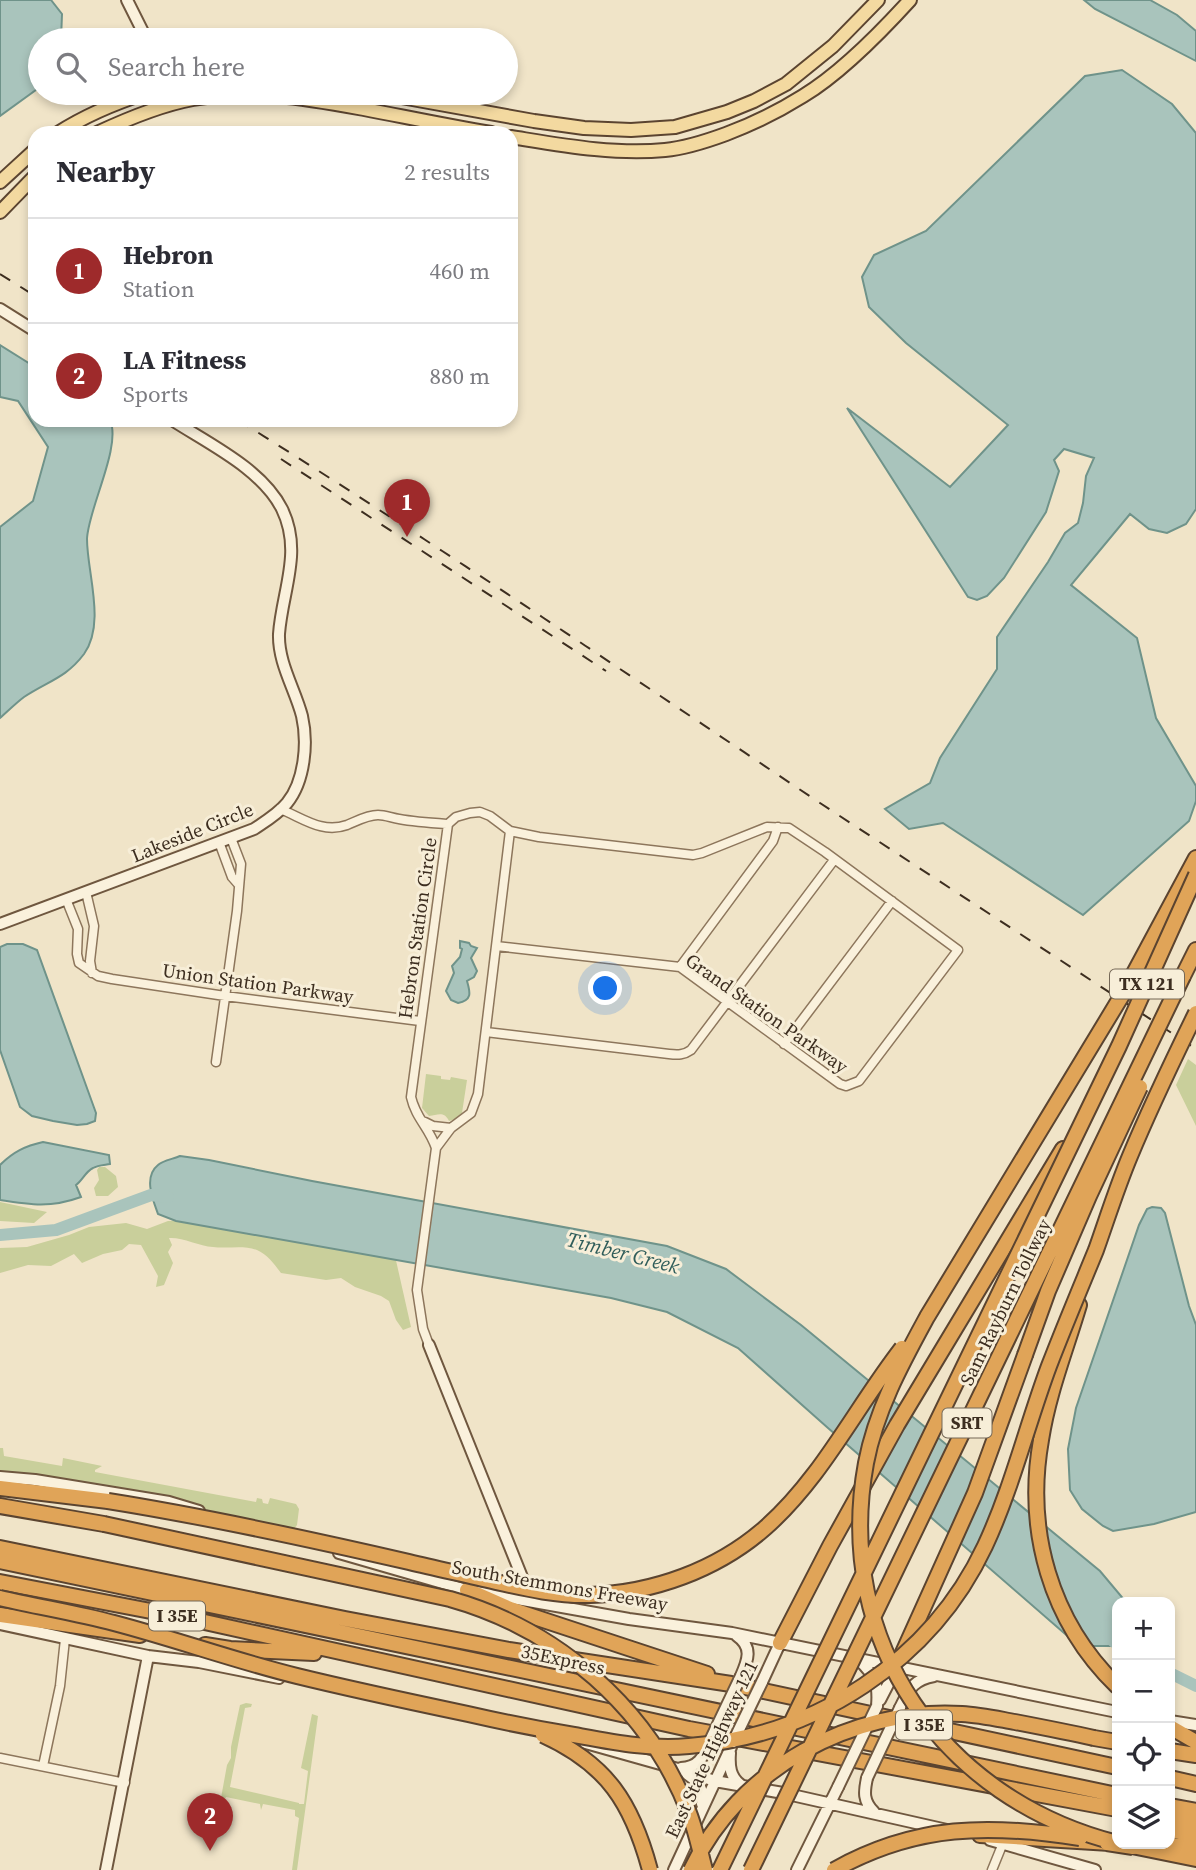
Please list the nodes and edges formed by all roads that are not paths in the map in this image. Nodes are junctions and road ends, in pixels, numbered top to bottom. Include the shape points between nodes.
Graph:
1 (127, 0) edge
2 (910, 0) edge
3 (875, 3) edge
4 (141, 28) edge
5 (110, 105) edge
6 (153, 105) edge
7 (340, 105) edge
8 (446, 105) edge
9 (69, 126) edge
10 (111, 126) edge
11 (453, 126) edge
12 (518, 137) edge
13 (28, 156) edge
14 (0, 182) edge
15 (28, 183) edge
16 (0, 212) edge
17 (0, 309) edge
18 (28, 327) edge
19 (183, 427) edge
20 (281, 809) junction
21 (448, 824) junction
22 (778, 827) junction
23 (510, 831) junction
24 (231, 838) junction
25 (219, 842) junction
26 (1196, 858) edge
27 (834, 860) junction
28 (1196, 875) edge
29 (239, 885) junction
30 (86, 892) junction
31 (66, 899) junction
32 (892, 901) junction
33 (0, 924) edge
34 (496, 946) junction
35 (1196, 950) edge
36 (680, 967) junction
37 (92, 973) junction
38 (1183, 976) junction
39 (225, 996) junction
40 (727, 1002) junction
41 (1196, 1013) edge
42 (420, 1021) junction
43 (486, 1032) junction
44 (784, 1044) junction
45 (216, 1062) dead end
46 (1097, 1092) junction
47 (422, 1121) junction
48 (451, 1128) junction
49 (436, 1148) junction
50 (1096, 1248) junction
51 (927, 1317) junction
52 (429, 1345) joint
53 (0, 1477) edge
54 (0, 1488) edge
55 (0, 1506) edge
56 (0, 1548) edge
57 (0, 1561) edge
58 (0, 1582) edge
59 (467, 1590) junction
60 (0, 1598) edge
61 (531, 1602) junction
62 (0, 1615) edge
63 (0, 1624) edge
64 (732, 1633) junction
65 (65, 1639) junction
66 (780, 1643) junction
67 (354, 1655) junction
68 (148, 1656) junction
69 (859, 1660) junction
70 (897, 1667) junction
71 (936, 1676) junction
72 (736, 1680) junction
73 (1112, 1680) edge
74 (877, 1706) junction
75 (1112, 1711) edge
76 (1175, 1722) edge
77 (1196, 1725) edge
78 (526, 1727) junction
79 (1175, 1730) edge
80 (1112, 1741) edge
81 (1196, 1742) edge
82 (730, 1749) junction
83 (1175, 1752) edge
84 (1196, 1755) edge
85 (0, 1758) edge
86 (43, 1766) junction
87 (1112, 1766) edge
88 (678, 1769) junction
89 (1175, 1779) edge
90 (715, 1781) junction
91 (125, 1783) junction
92 (1196, 1784) edge
93 (743, 1786) junction
94 (1112, 1794) edge
95 (1041, 1795) junction
96 (830, 1804) junction
97 (1175, 1807) edge
98 (1112, 1808) edge
99 (701, 1811) junction
100 (1196, 1811) edge
101 (874, 1812) junction
102 (1112, 1817) edge
103 (1175, 1820) edge
104 (1196, 1824) edge
105 (1175, 1831) edge
106 (962, 1833) junction
107 (1196, 1834) edge
108 (1112, 1840) edge
109 (1112, 1842) edge
110 (1003, 1843) junction
111 (1112, 1843) edge
112 (1175, 1845) edge
113 (1196, 1846) edge
114 (1149, 1849) edge
115 (1196, 1859) edge
116 (106, 1870) edge
117 (650, 1870) edge
118 (674, 1870) edge
119 (691, 1870) edge
120 (705, 1870) edge
121 (720, 1870) edge
122 (751, 1870) edge
123 (797, 1870) edge
124 (834, 1870) edge
125 (992, 1870) edge
126 (1095, 1870) edge

1 - 4 main road
2 - 12 main road via 853,57 806,95 710,140 668,150 621,151
3 - 8 main road via 833,46 786,84 754,101 675,127 599,130
5 - 9 main road
6 - 10 main road
7 - 11 main road
13 - 14 main road
15 - 16 main road
17 - 18 main road
19 - 20 main road, Lakeside Circle via 265,484 289,527 292,552 279,636 302,717 304,757 302,772
20 - 21 street via 308,823 333,828 374,814
20 - 24 main road, Lakeside Circle via 254,829
21 - 23 street, Hebron Station Circle via 456,817 480,812
21 - 42 street, Hebron Station Circle
22 - 23 street via 692,855
22 - 27 street via 789,828
22 - 36 street via 773,841
23 - 34 street
24 - 25 main road, Lakeside Circle
24 - 29 street via 241,864
25 - 29 street
25 - 30 main road, Lakeside Circle
26 - 51 highway, bridge via 1124,992
27 - 32 street
27 - 40 street
28 - 46 highway, TX 121, bridge
29 - 39 street
30 - 31 main road, Lakeside Circle
30 - 37 street via 94,926
31 - 33 main road, Lakeside Circle
31 - 37 street via 78,929 79,963
32 - 44 street
32 - 44 street, Grand Station Parkway via 958,950 852,1085 839,1084
34 - 36 street, Grand Station Parkway
34 - 43 street
35 - 38 highway, TX 121
36 - 40 street, Grand Station Parkway
37 - 39 street, Union Station Parkway
38 - 70 highway, bridge via 1184,995 1089,1196 975,1493
38 - 122 highway, Sam Rayburn Tollway / SRT, bridge
39 - 42 street, Union Station Parkway
39 - 45 street
40 - 43 street via 691,1050 680,1055
40 - 44 street, Grand Station Parkway
41 - 50 highway, bridge via 1129,1158
42 - 47 street, Hebron Station Circle via 411,1097 414,1112
43 - 48 street via 478,1094 471,1113
46 - 66 highway, bridge via 897,1425
46 - 121 highway, Sam Rayburn Tollway / SRT, bridge
47 - 48 street
47 - 49 street, Hebron Station Circle
48 - 49 street
49 - 52 street via 417,1290
50 - 73 highway, bridge via 1048,1407 1037,1466 1036,1507 1041,1547 1055,1594 1081,1641
50 - 78 highway, bridge via 985,1546 945,1611 886,1671 809,1717 744,1738 646,1746
51 - 54 highway, bridge via 813,1475 777,1517 705,1567 643,1589 589,1595 534,1590 171,1511
51 - 108 highway, bridge via 884,1401 866,1462 860,1520 862,1556 876,1625 913,1703 970,1768 1027,1809
52 - 61 main road
53 - 59 main road, South Stemmons Freeway via 169,1502
55 - 120 highway, bridge via 450,1599 526,1629 594,1677 639,1725 663,1758 690,1814
56 - 72 highway, I 35E via 509,1650
57 - 94 highway, 35Express
58 - 67 highway, I 35E
59 - 61 main road, South Stemmons Freeway
59 - 72 highway via 510,1609
60 - 78 highway, bridge via 109,1622 294,1676
61 - 64 main road, South Stemmons Freeway
62 - 67 highway via 230,1648
63 - 65 main road
64 - 66 main road, South Stemmons Freeway
64 - 72 main road via 743,1640 749,1653
65 - 68 main road
65 - 86 street
66 - 69 main road, South Stemmons Freeway
66 - 82 main road, East State Highway 121, bridge
67 - 95 highway, I 35E via 689,1729
68 - 88 main road via 199,1662 541,1730
68 - 91 main road
69 - 70 main road, South Stemmons Freeway
69 - 74 main road via 877,1683
70 - 71 main road, South Stemmons Freeway
70 - 74 main road
71 - 75 main road, South Stemmons Freeway
71 - 101 main road, bridge via 915,1683 867,1778 864,1797
72 - 87 highway, I 35E
72 - 88 main road, bridge via 697,1764
74 - 96 main road, bridge
76 - 77 main road
78 - 117 highway, bridge via 566,1745 607,1779 640,1833
79 - 81 highway
80 - 119 highway, bridge via 964,1714 908,1716 854,1728 809,1747 768,1775 718,1826
82 - 90 main road, East State Highway 121
82 - 93 main road via 734,1780
83 - 84 highway
85 - 86 street
86 - 91 street
88 - 90 main road
88 - 99 main road via 702,1789
89 - 92 highway
90 - 93 main road
90 - 99 main road, East State Highway 121
91 - 116 main road
93 - 96 main road
95 - 98 highway, I 35E
95 - 102 highway
96 - 101 main road
96 - 123 main road
97 - 100 highway
99 - 118 main road, East State Highway 121
101 - 106 main road
103 - 104 highway
105 - 107 highway
106 - 110 main road
106 - 111 highway
109 - 124 highway, bridge via 1040,1832 967,1830 905,1840
110 - 125 street
110 - 126 main road
112 - 113 highway
114 - 115 highway

